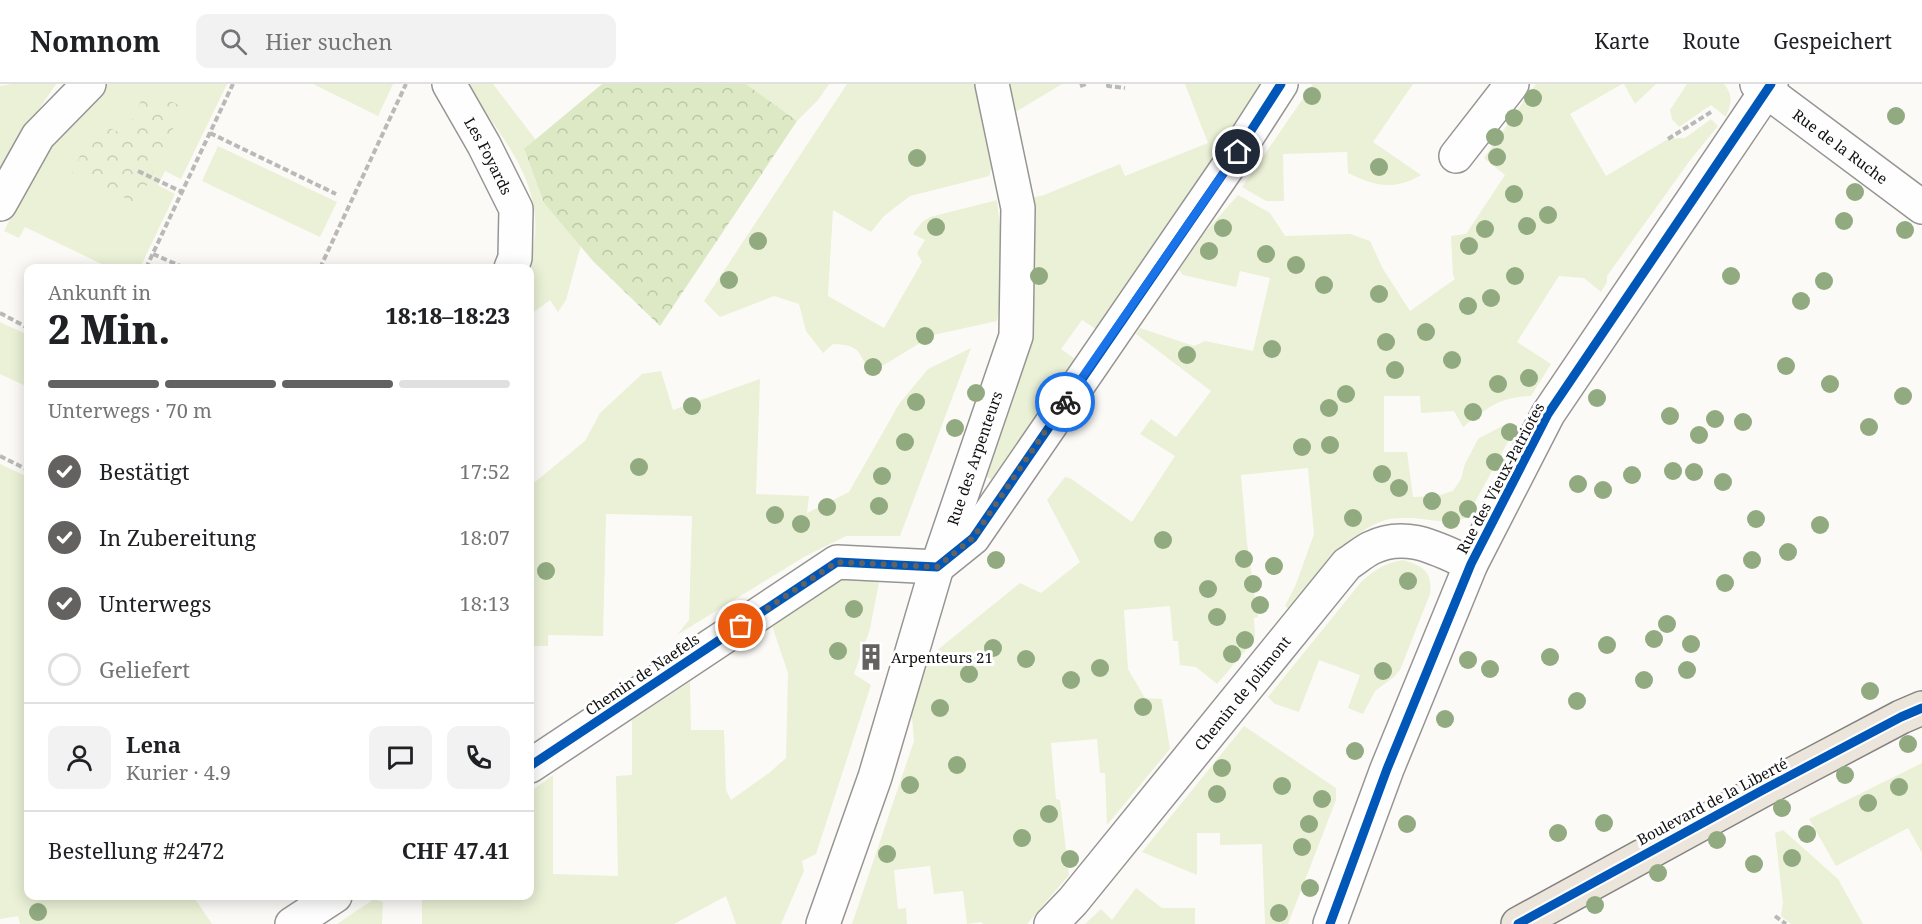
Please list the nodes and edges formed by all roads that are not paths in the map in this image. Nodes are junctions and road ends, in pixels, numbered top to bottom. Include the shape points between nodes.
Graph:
1 (88, 84) edge
2 (449, 84) edge
3 (992, 84) edge
4 (1281, 84) edge
5 (1512, 84) edge
6 (1765, 86) edge
7 (1456, 156) dead end
8 (0, 204) edge
9 (1922, 207) edge
10 (513, 264) edge
11 (1471, 564) junction
12 (937, 567) junction
13 (1922, 708) edge
14 (534, 763) edge
15 (328, 900) edge
16 (292, 924) edge
17 (823, 924) edge
18 (1051, 924) edge
19 (1330, 924) edge
20 (1518, 924) edge

1 - 8 street via 39,136
2 - 10 street, Les Foyards via 516,209
3 - 12 street, Rue des Arpenteurs via 1018,208 1016,336
4 - 12 street via 973,538
5 - 7 street
6 - 9 street, Rue de la Ruche
6 - 11 street, Rue des Vieux-Patriotes via 1548,414
11 - 18 street, Chemin de Jolimont via 1404,539 1372,547 1347,564
11 - 19 street, Rue des Vieux-Patriotes via 1386,769
12 - 14 street, Chemin de Naefels via 837,562
12 - 17 street, Rue des Arpenteurs via 874,777
13 - 20 main road, Boulevard de la Liberté
15 - 16 street

